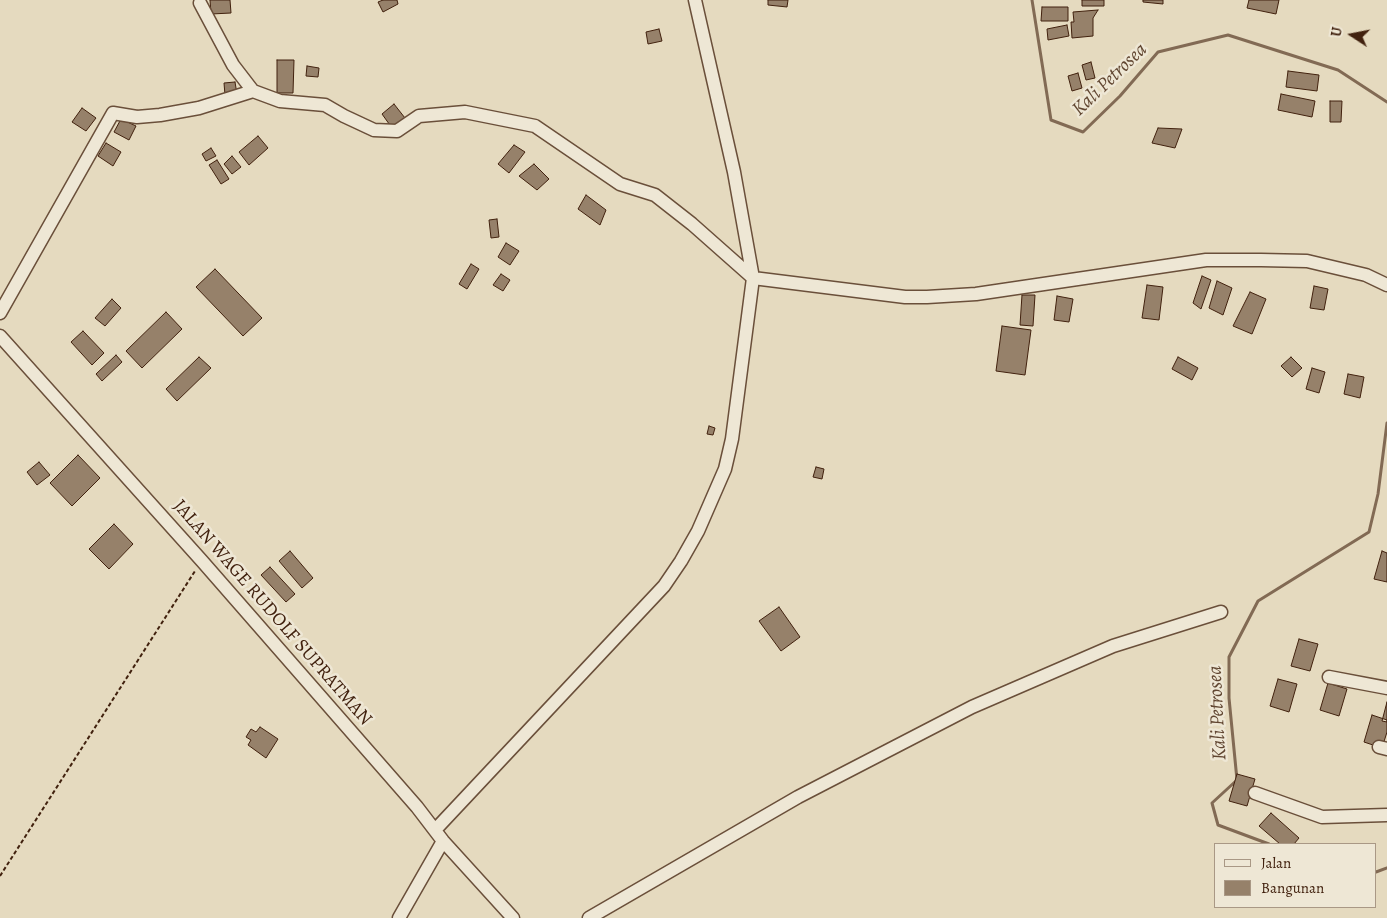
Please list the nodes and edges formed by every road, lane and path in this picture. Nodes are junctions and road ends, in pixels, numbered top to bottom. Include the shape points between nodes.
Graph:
1 (695, 0) edge
2 (200, 3) dead end
3 (253, 91) junction
4 (753, 278) junction
5 (1387, 285) edge
6 (0, 313) edge
7 (0, 336) edge
8 (202, 561) junction
9 (1221, 612) dead end
10 (1329, 677) dead end
11 (1387, 688) edge
12 (1256, 793) dead end
13 (1387, 815) edge
14 (434, 830) junction
15 (443, 840) junction
16 (0, 876) edge
17 (399, 918) edge
18 (512, 918) edge
19 (589, 918) edge

1 - 4 street via 734,172
2 - 3 street via 233,65
3 - 4 street via 280,101 325,105 374,130 398,131 419,116 465,112 535,126 620,184 655,195
3 - 6 street via 199,108 160,115 113,113
4 - 5 street via 927,297 976,294 1206,260 1261,260 1307,261 1366,275
4 - 14 street via 732,440 725,469 682,561 664,586
7 - 8 street, JALAN WAGE RUDOLF SUPRATMAN
8 - 14 street, JALAN WAGE RUDOLF SUPRATMAN via 417,806
8 - 16 path
9 - 19 street via 1113,646 972,707 798,797
10 - 11 street
12 - 13 street via 1322,817
14 - 15 street, JALAN WAGE RUDOLF SUPRATMAN
15 - 17 street
15 - 18 street, JALAN WAGE RUDOLF SUPRATMAN

